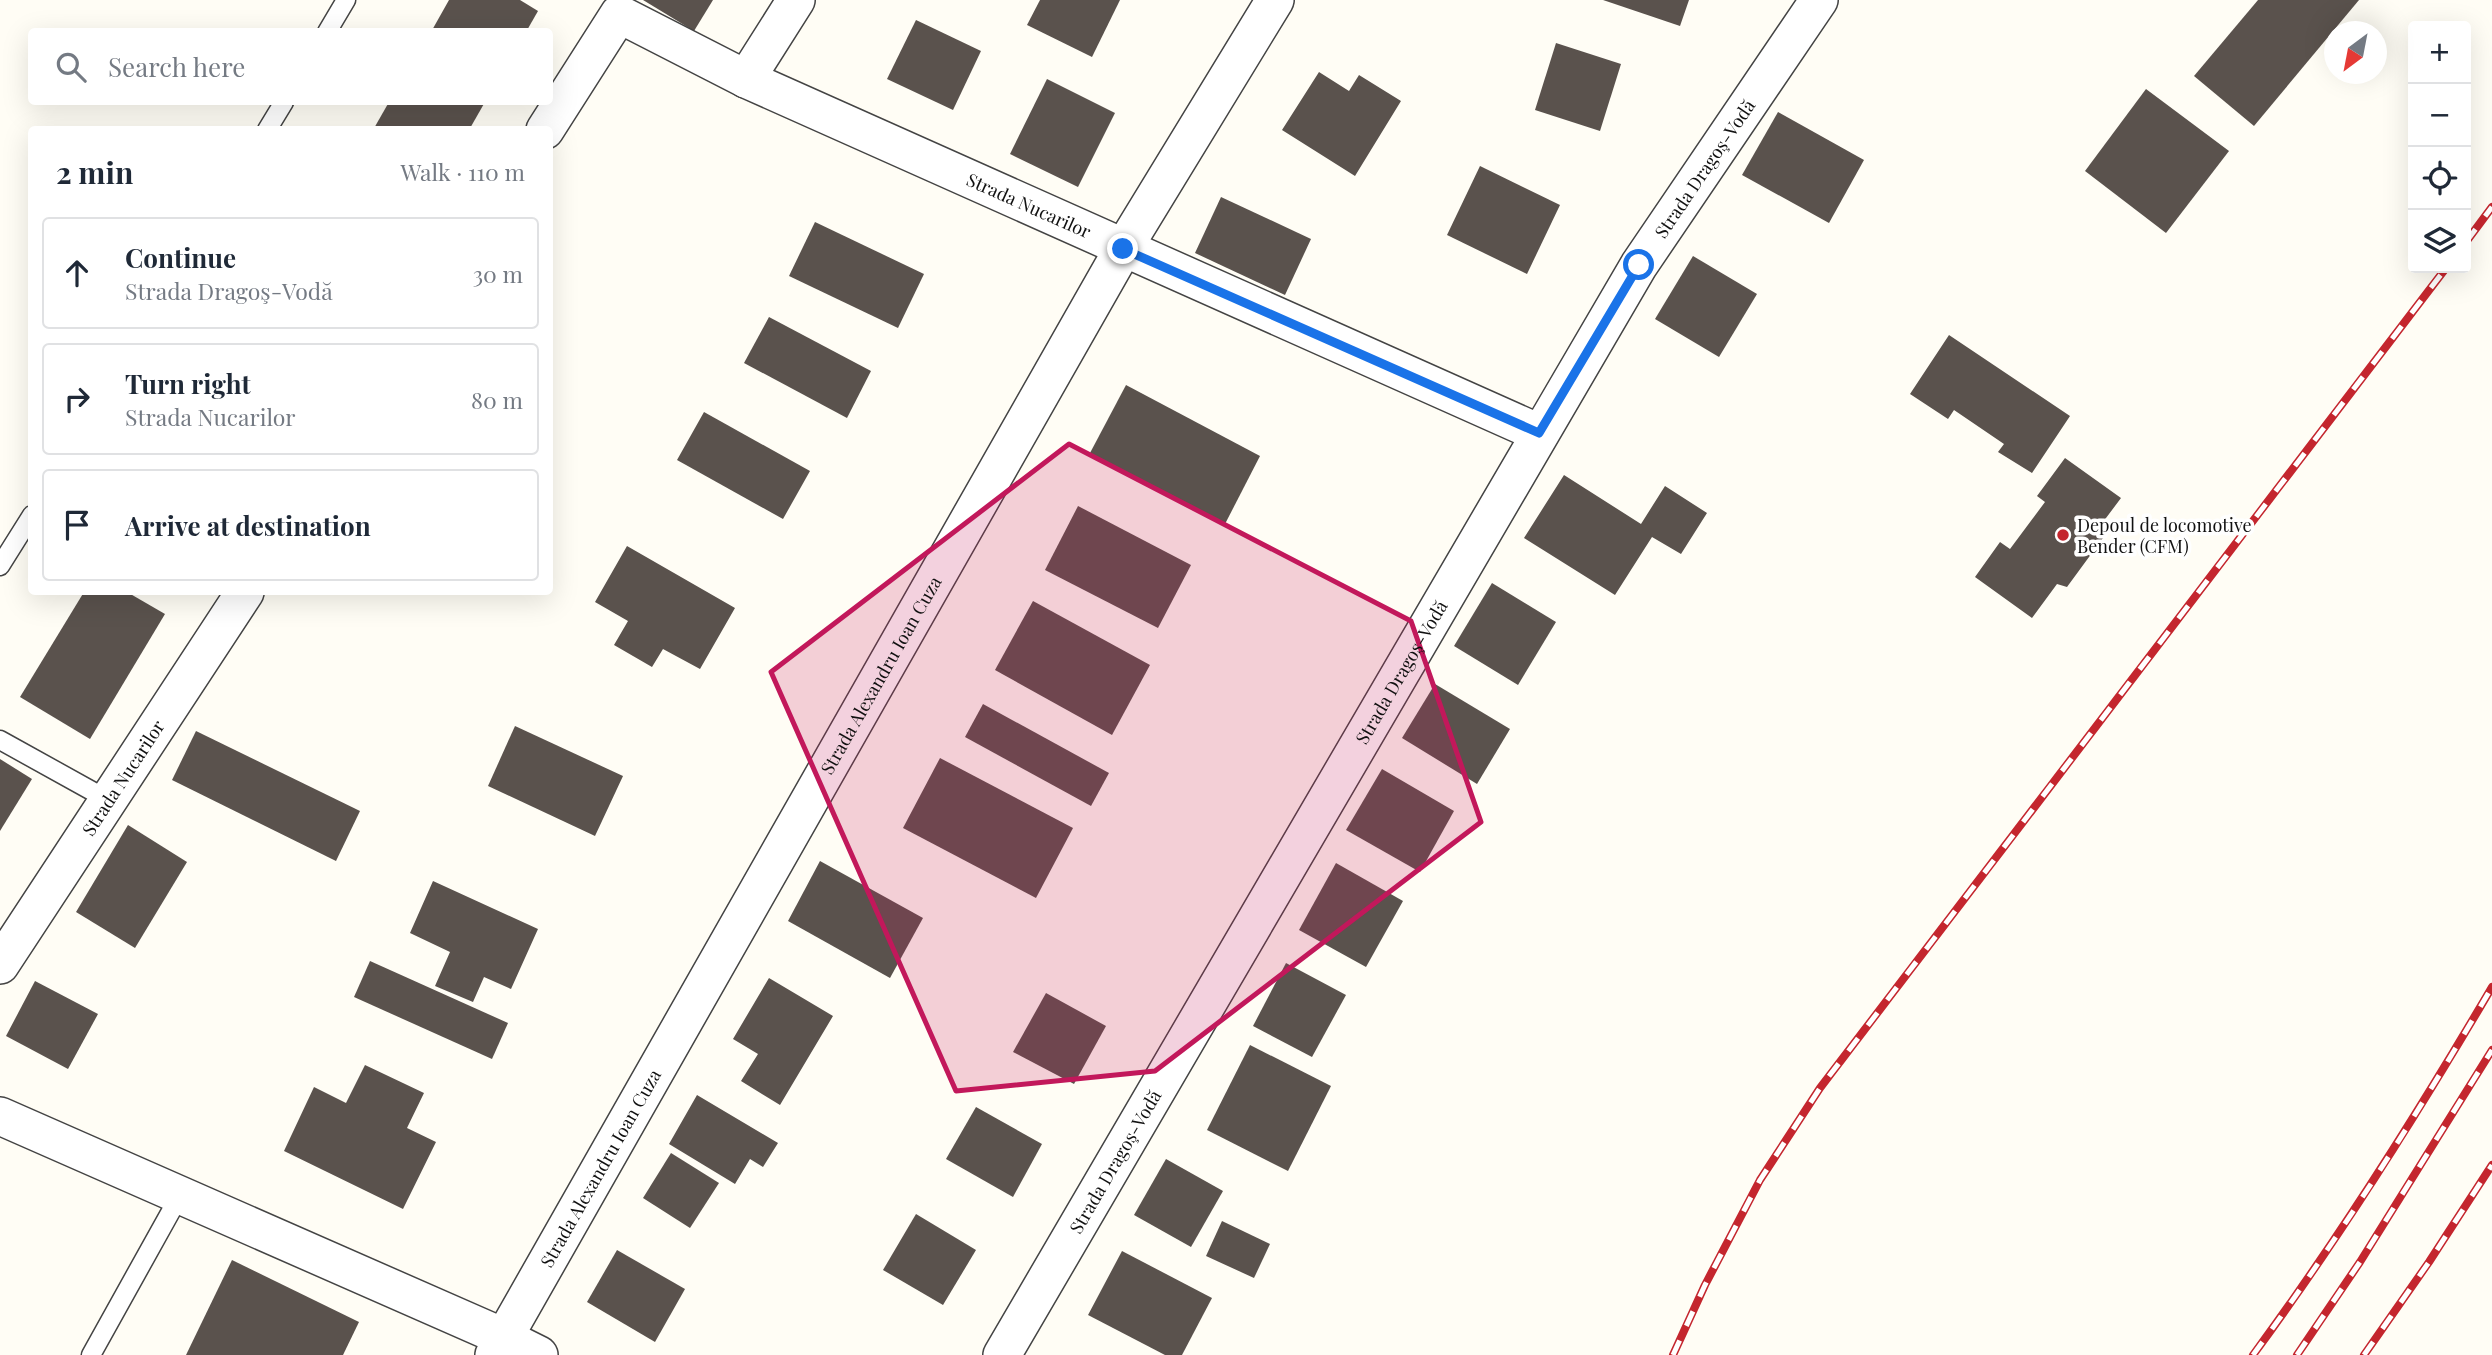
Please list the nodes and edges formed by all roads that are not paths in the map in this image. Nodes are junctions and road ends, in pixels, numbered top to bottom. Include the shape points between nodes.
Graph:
1 (346, 0) edge
2 (796, 0) edge
3 (1275, 0) edge
4 (1819, 0) edge
5 (329, 28) edge
6 (747, 79) junction
7 (282, 105) edge
8 (269, 126) edge
9 (548, 126) edge
10 (1123, 249) junction
11 (1539, 433) junction
12 (28, 521) edge
13 (0, 566) edge
14 (243, 595) edge
15 (0, 740) edge
16 (110, 801) junction
17 (0, 965) edge
18 (0, 1116) edge
19 (180, 1195) junction
20 (499, 1346) edge
21 (91, 1355) edge
22 (539, 1355) edge
23 (1002, 1355) edge

1 - 5 lane
2 - 6 street
3 - 10 street, Strada Alexandru Ioan Cuza
4 - 11 street, Strada Dragoş-Vodă via 1639,265
6 - 9 street, Strada Nucarilor via 620,14
6 - 10 street, Strada Nucarilor
7 - 8 lane
10 - 11 street, Strada Nucarilor
10 - 20 street, Strada Alexandru Ioan Cuza
11 - 23 street, Strada Dragoş-Vodă
12 - 13 lane
14 - 16 street, Strada Nucarilor
15 - 16 lane
16 - 17 street, Strada Nucarilor
18 - 19 street
19 - 20 street
19 - 21 lane
20 - 22 street

